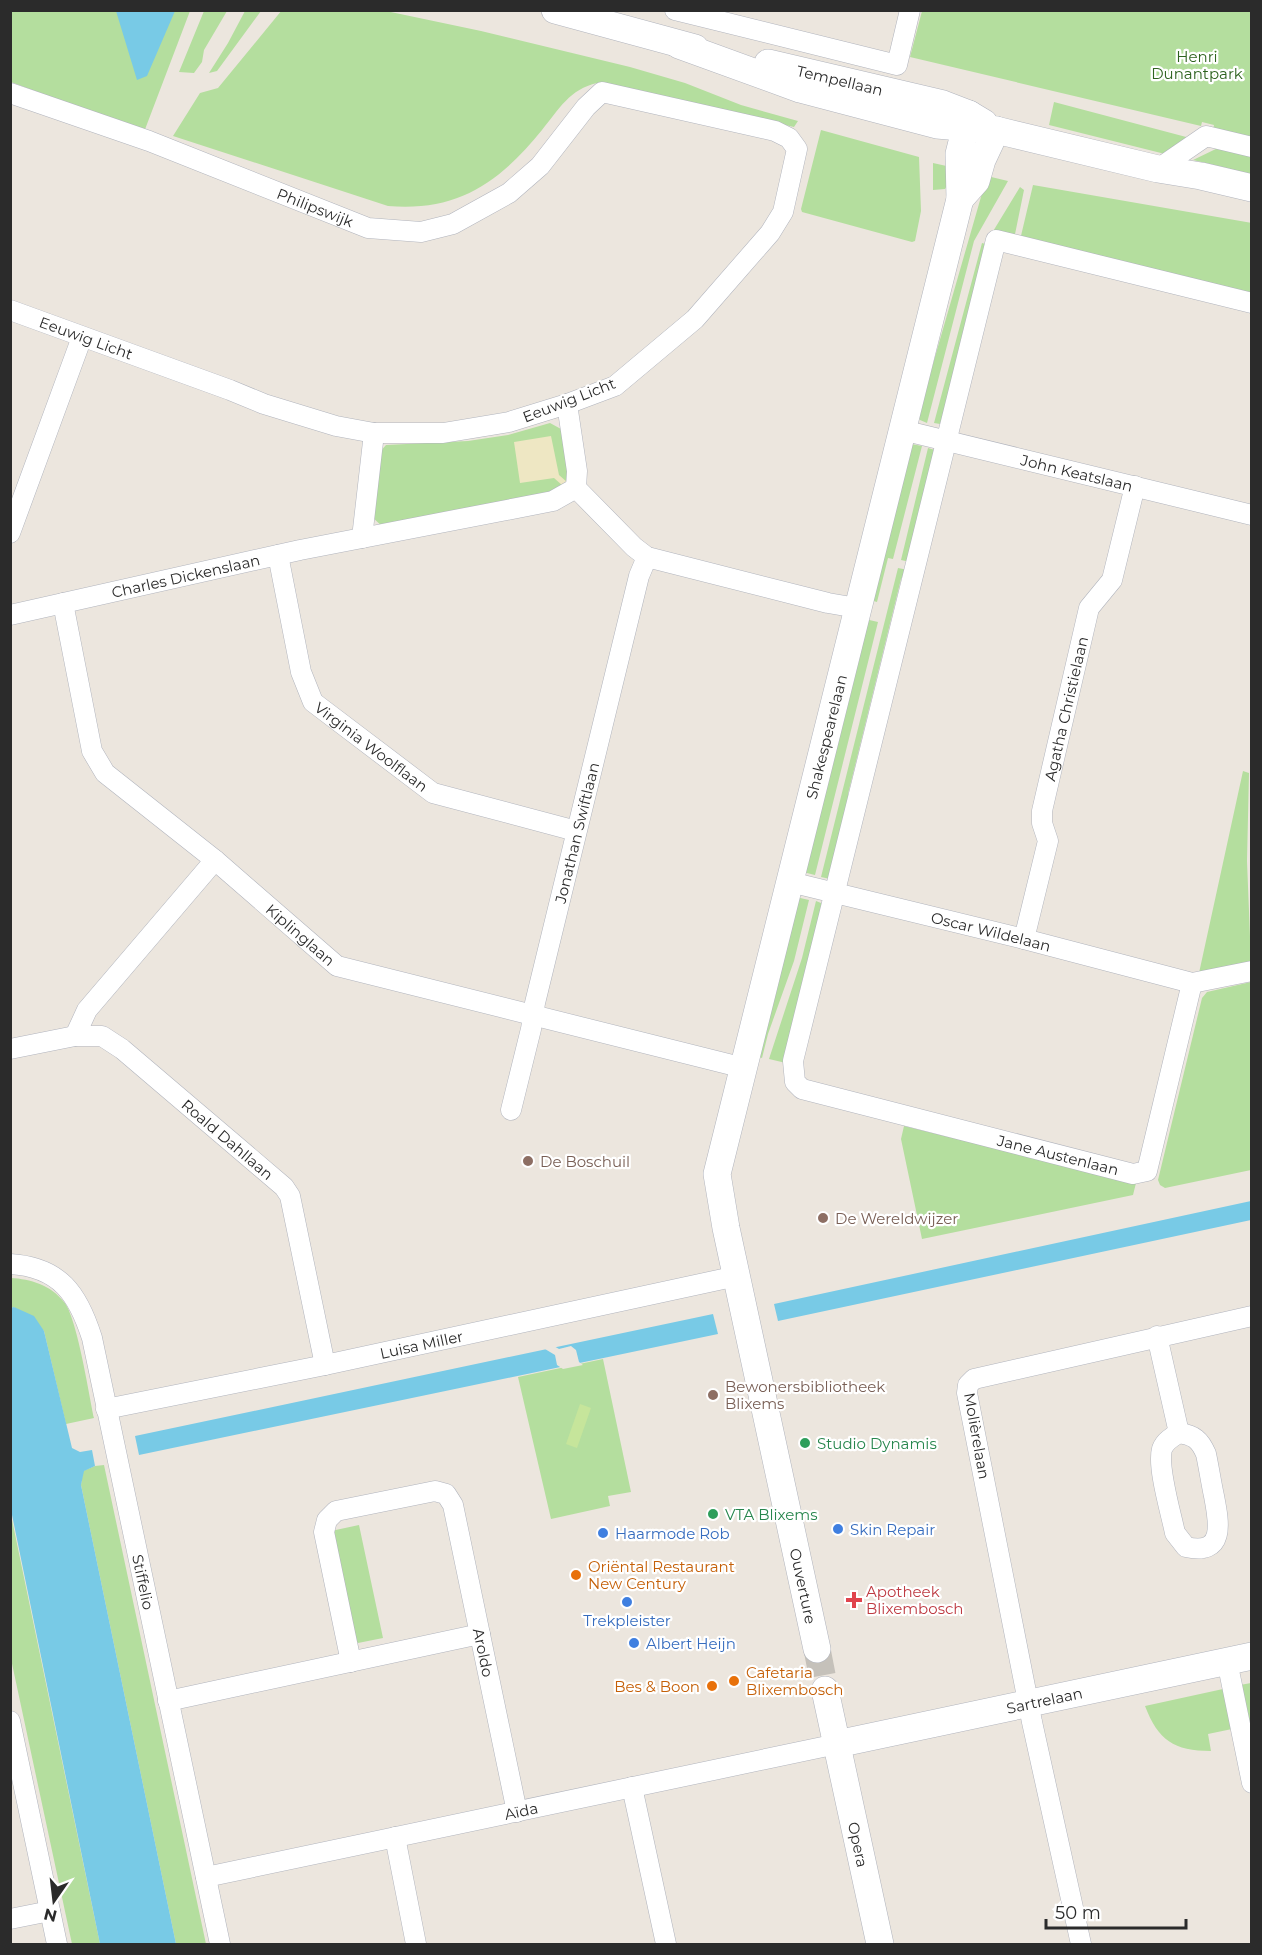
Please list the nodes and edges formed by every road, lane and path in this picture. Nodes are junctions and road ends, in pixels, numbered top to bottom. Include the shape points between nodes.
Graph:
1 (555, 10) edge
2 (675, 10) edge
3 (910, 10) edge
4 (10, 93) edge
5 (586, 107) joint
6 (966, 121) junction
7 (996, 130) junction
8 (1251, 147) edge
9 (1158, 169) junction
10 (1251, 188) edge
11 (960, 199) junction
12 (1251, 303) edge
13 (10, 310) edge
14 (82, 337) junction
15 (567, 404) junction
16 (902, 430) junction
17 (374, 433) junction
18 (946, 440) junction
19 (1135, 486) junction
20 (576, 488) junction
21 (1251, 515) edge
22 (10, 533) edge
23 (362, 538) junction
24 (278, 555) junction
25 (647, 556) junction
26 (63, 603) junction
27 (857, 608) junction
28 (10, 615) edge
29 (576, 831) junction
30 (215, 860) junction
31 (790, 882) junction
32 (836, 893) junction
33 (1024, 939) junction
34 (1251, 971) edge
35 (1192, 983) junction
36 (533, 1014) junction
37 (75, 1036) junction
38 (10, 1049) edge
39 (744, 1068) junction
40 (511, 1110) dead end
41 (10, 1264) edge
42 (737, 1276) junction
43 (1251, 1316) edge
44 (1157, 1336) junction
45 (325, 1365) junction
46 (106, 1408) junction
47 (1179, 1433) junction
48 (480, 1635) junction
49 (817, 1649) tunnel mouth
50 (1239, 1659) edge
51 (351, 1662) junction
52 (825, 1690) tunnel mouth
53 (168, 1701) junction
54 (1028, 1704) junction
55 (11, 1729) edge
56 (837, 1744) junction
57 (1251, 1783) edge
58 (632, 1787) junction
59 (517, 1812) junction
60 (394, 1837) junction
61 (206, 1877) junction
62 (50, 1911) junction
63 (10, 1920) edge
64 (57, 1944) edge
65 (220, 1944) edge
66 (416, 1944) edge
67 (666, 1944) edge
68 (880, 1944) edge
69 (1081, 1944) edge

1 - 6 street, Tempellaan via 679,45 943,104
2 - 3 street, Tempellaan via 897,65
4 - 5 street, Philipswijk via 149,141 368,228 421,232 453,224 509,193 540,166
5 - 15 street, Eeuwig Licht via 602,92 775,131 789,138 797,149 783,212 771,233 695,319 615,386
6 - 7 street, Tempellaan
6 - 11 street, Shakespearelaan via 959,154
7 - 9 street, Tempellaan
7 - 11 street, Shakespearelaan via 976,181
8 - 9 street via 1206,136
9 - 10 street, Tempellaan
11 - 16 street, Shakespearelaan
12 - 18 street via 996,240
13 - 14 street, Eeuwig Licht
14 - 17 street, Eeuwig Licht via 299,416
14 - 22 street
15 - 17 street, Eeuwig Licht via 509,422 443,433
15 - 20 street
16 - 18 street, John Keatslaan
16 - 27 street, Shakespearelaan
17 - 23 street
18 - 19 street, John Keatslaan
18 - 32 street
19 - 21 street, John Keatslaan
19 - 33 street, Agatha Christielaan via 1112,580 1089,608 1042,811 1048,841
20 - 23 street, Charles Dickenslaan via 553,501
20 - 25 street via 633,547
23 - 24 street, Charles Dickenslaan
24 - 26 street, Charles Dickenslaan
24 - 29 street, Virginia Woolflaan via 301,672 313,702 433,793
25 - 27 street
25 - 29 street, Jonathan Swiftlaan
26 - 28 street, Charles Dickenslaan
26 - 30 street, Kiplinglaan via 92,751 98,762 105,773
27 - 31 street, Shakespearelaan
29 - 36 street, Jonathan Swiftlaan
30 - 36 street, Kiplinglaan via 337,966
30 - 37 street via 87,1010
31 - 32 street, Oscar Wildelaan
31 - 39 street, Shakespearelaan
32 - 33 street, Oscar Wildelaan
32 - 35 street, Jane Austenlaan via 793,1061 795,1082 802,1089 1133,1174 1147,1171
33 - 35 street, Oscar Wildelaan
34 - 35 street
36 - 39 street, Kiplinglaan
36 - 40 street, Jonathan Swiftlaan
37 - 38 street, Roald Dahllaan
37 - 45 street, Roald Dahllaan via 102,1036 122,1049 288,1191
39 - 42 street, Shakespearelaan via 717,1174
41 - 46 street, Stiffelio via 54,1276 74,1295 92,1338
42 - 45 street, Luisa Miller
42 - 49 street, Ouverture
43 - 44 street, Molièrelaan
44 - 47 street
44 - 54 street, Molièrelaan via 974,1379 968,1385
45 - 46 street, Luisa Miller
46 - 53 street, Stiffelio
47 - 47 street via 1166,1442 1161,1464 1175,1533 1186,1547 1203,1548 1216,1539 1220,1524 1206,1454 1194,1437
48 - 51 street
48 - 51 street, Aroldo via 453,1505 446,1494 435,1491 336,1511 327,1520 324,1532
48 - 59 street, Aroldo
50 - 54 street, Sartrelaan
50 - 57 street
51 - 53 street
52 - 56 street
53 - 61 street, Stiffelio
54 - 56 street, Sartrelaan
54 - 69 street
55 - 62 street
56 - 58 street, Aïda
56 - 68 street, Opera
58 - 59 street, Aïda
58 - 67 street
59 - 60 street, Aïda
60 - 61 street, Aïda
60 - 66 street
61 - 65 street, Stiffelio
62 - 63 street
62 - 64 street

